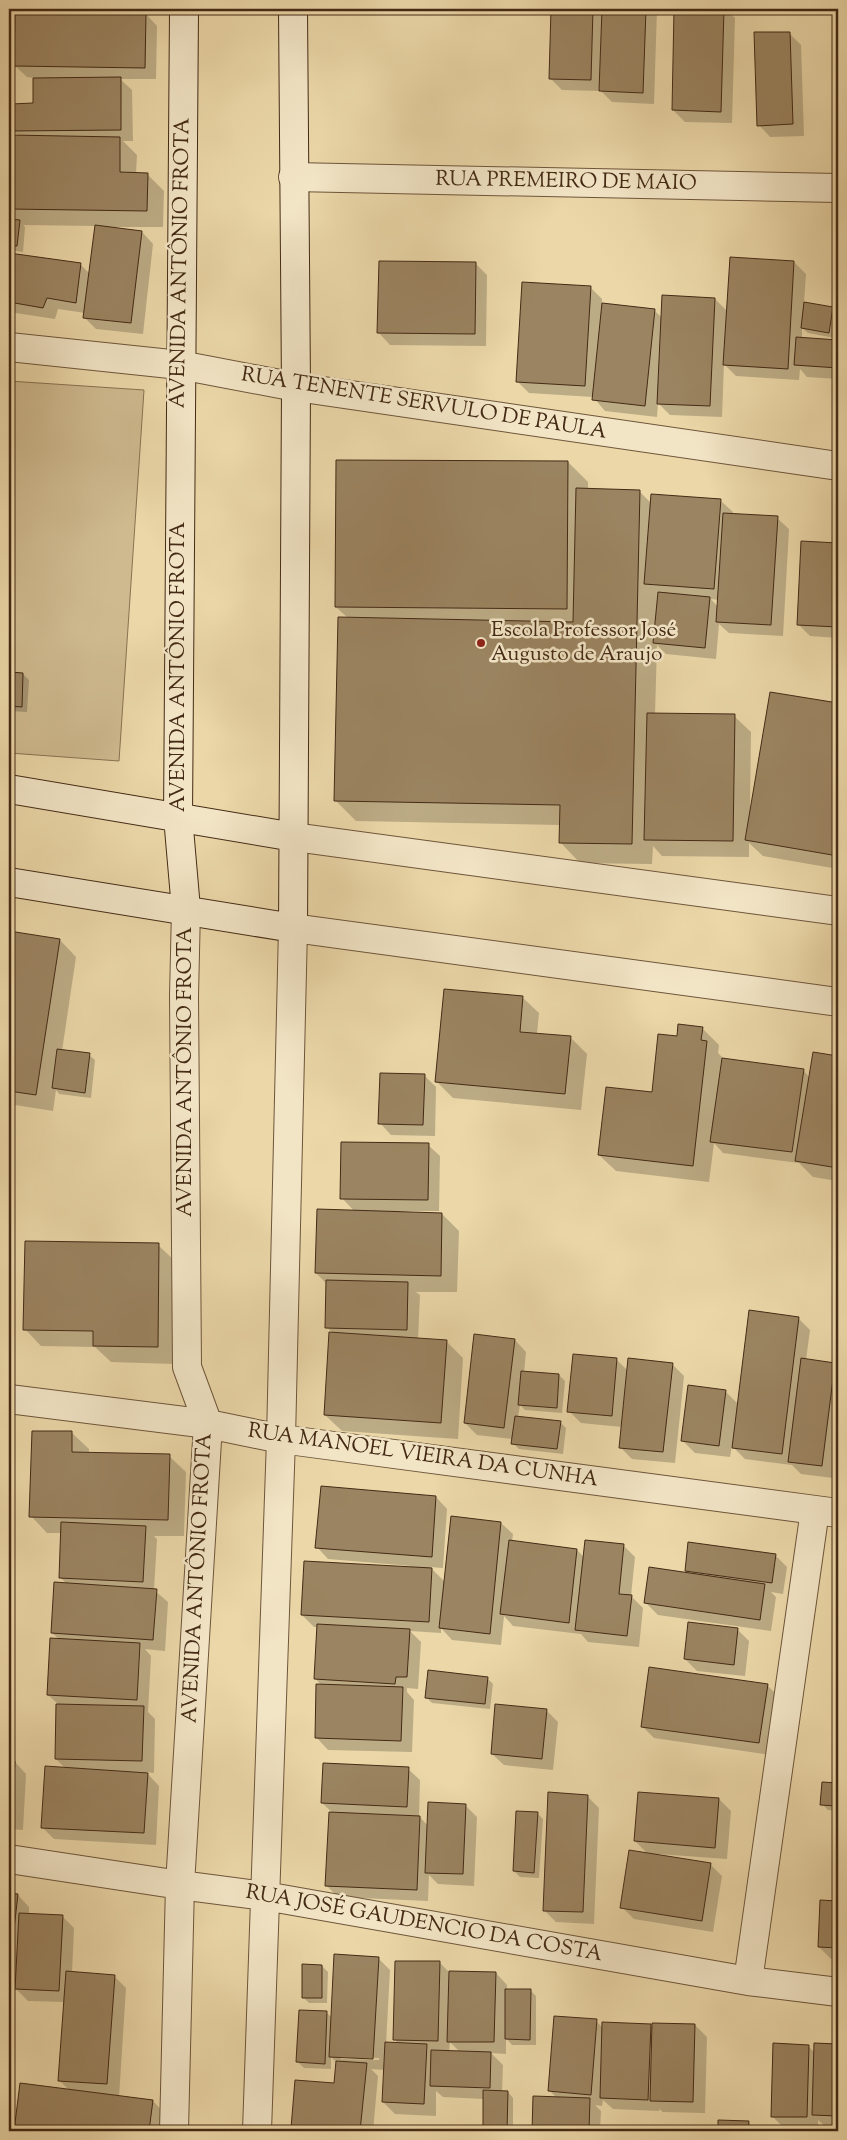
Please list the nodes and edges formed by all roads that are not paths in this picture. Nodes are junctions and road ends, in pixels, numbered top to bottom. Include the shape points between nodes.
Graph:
1 (184, 9) edge
2 (293, 9) edge
3 (293, 177) junction
4 (838, 188) edge
5 (9, 347) edge
6 (180, 365) junction
7 (296, 387) junction
8 (838, 466) edge
9 (9, 789) edge
10 (178, 817) junction
11 (294, 837) junction
12 (9, 882) edge
13 (186, 909) junction
14 (838, 911) edge
15 (294, 928) junction
16 (838, 1002) edge
17 (9, 1399) edge
18 (208, 1424) junction
19 (281, 1439) junction
20 (827, 1512) edge
21 (9, 1859) edge
22 (180, 1886) junction
23 (264, 1896) junction
24 (748, 1981) junction
25 (838, 1992) edge
26 (174, 2131) edge
27 (258, 2131) edge

1 - 6 street, AVENIDA ANTÔNIO FROTA
2 - 3 street
3 - 4 street, RUA PREMEIRO DE MAIO
3 - 7 street
5 - 6 street, RUA TENENTE SERVULO DE PAULA
6 - 7 street, RUA TENENTE SERVULO DE PAULA
6 - 10 street, AVENIDA ANTÔNIO FROTA
7 - 8 street, RUA TENENTE SERVULO DE PAULA
7 - 11 street
9 - 10 street
10 - 11 street
10 - 13 street, AVENIDA ANTÔNIO FROTA
11 - 14 street
11 - 15 street
12 - 13 street
13 - 15 street
13 - 18 street, AVENIDA ANTÔNIO FROTA via 187,1367
15 - 16 street
15 - 19 street
17 - 18 street, RUA MANOEL VIEIRA DA CUNHA
18 - 19 street, RUA MANOEL VIEIRA DA CUNHA
18 - 22 street, AVENIDA ANTÔNIO FROTA
19 - 20 street, RUA MANOEL VIEIRA DA CUNHA
19 - 23 street
20 - 24 street
21 - 22 street, RUA JOSÉ GAUDENCIO DA COSTA
22 - 23 street, RUA JOSÉ GAUDENCIO DA COSTA
22 - 26 street, AVENIDA ANTÔNIO FROTA
23 - 24 street, RUA JOSÉ GAUDENCIO DA COSTA
23 - 27 street
24 - 25 street, RUA JOSÉ GAUDENCIO DA COSTA

